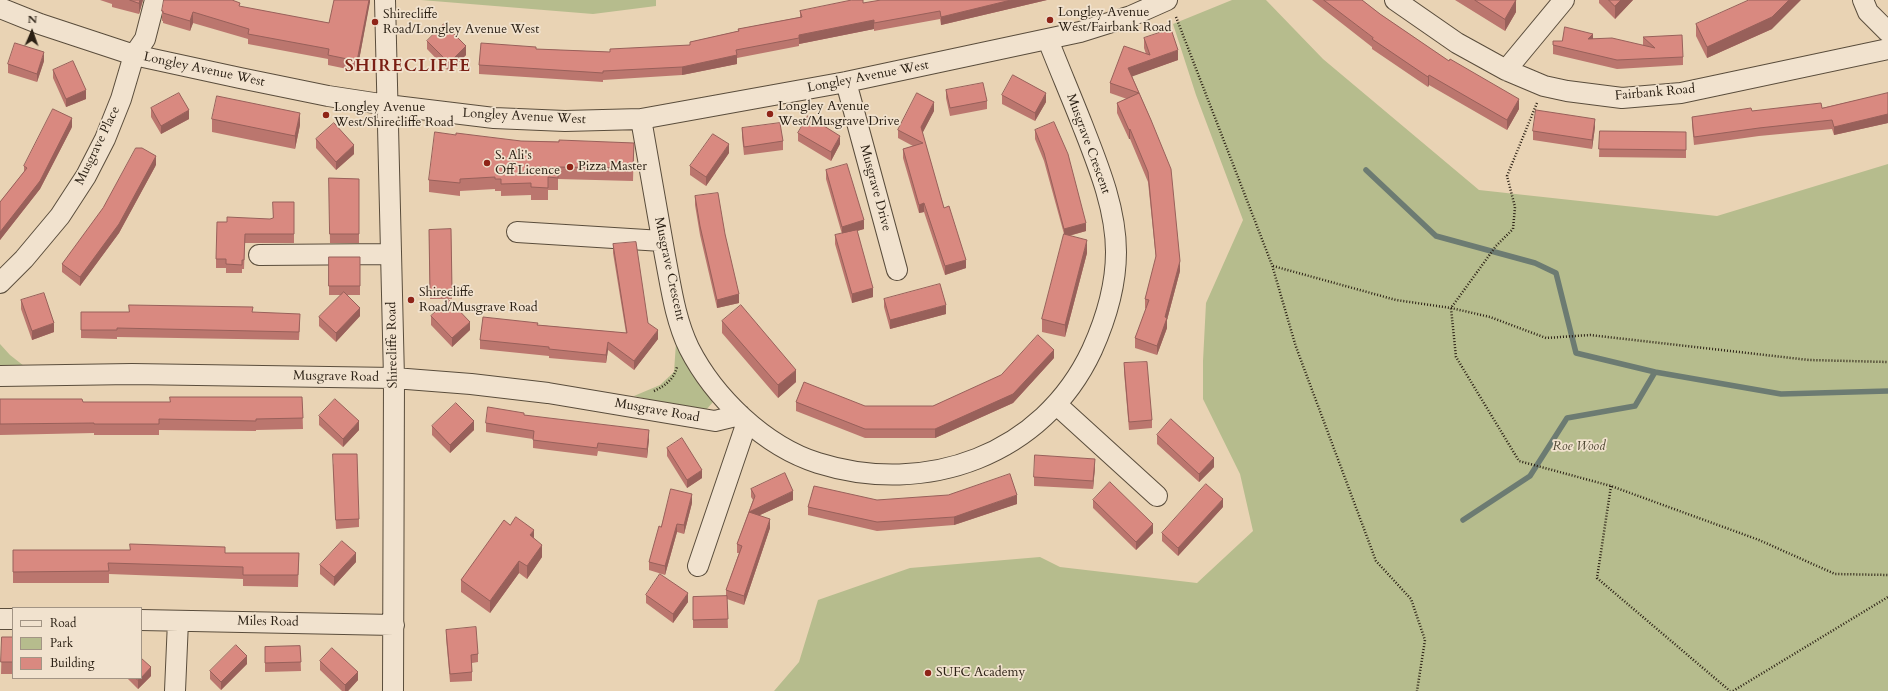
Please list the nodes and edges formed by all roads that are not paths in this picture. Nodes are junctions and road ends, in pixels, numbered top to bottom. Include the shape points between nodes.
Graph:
1 (155, 0) edge
2 (385, 0) edge
3 (1395, 0) edge
4 (1564, 0) edge
5 (1863, 0) edge
6 (1171, 7) edge
7 (0, 8) edge
8 (1888, 32) edge
9 (1048, 40) junction
10 (1888, 49) edge
11 (134, 55) junction
12 (1506, 70) junction
13 (846, 82) junction
14 (388, 105) junction
15 (641, 119) junction
16 (517, 232) dead end
17 (662, 241) junction
18 (391, 254) junction
19 (259, 255) dead end
20 (897, 270) dead end
21 (0, 283) edge
22 (0, 376) edge
23 (394, 378) junction
24 (1057, 405) junction
25 (743, 419) junction
26 (1157, 496) dead end
27 (698, 566) dead end
28 (0, 619) edge
29 (12, 619) edge
30 (142, 620) edge
31 (178, 621) junction
32 (394, 625) junction
33 (175, 691) edge
34 (393, 691) edge

1 - 11 street, Musgrave Place via 145,39
2 - 14 street, Shirecliffe Road
3 - 12 street, Fairbank Road via 1457,43
4 - 12 street
5 - 8 street via 1868,12
6 - 9 street, Longley Avenue West
7 - 11 street, Longley Avenue West
9 - 13 street, Longley Avenue West
9 - 24 street, Musgrave Crescent via 1097,162 1112,210 1116,252 1112,292 1101,330 1082,370
10 - 12 street, Fairbank Road via 1681,93 1622,98 1544,86
11 - 14 street, Longley Avenue West via 328,96
11 - 21 street, Musgrave Place via 121,99 86,176 60,216
13 - 15 street, Longley Avenue West
13 - 20 street, Musgrave Drive
14 - 15 street, Longley Avenue West via 494,118 565,122
14 - 18 street, Shirecliffe Road
15 - 17 street, Musgrave Crescent
16 - 17 street
17 - 25 street, Musgrave Crescent via 676,315 690,348 714,386
18 - 19 street
18 - 23 street, Shirecliffe Road
22 - 23 street, Musgrave Road via 132,374
23 - 25 street, Musgrave Road via 548,394 715,421
23 - 32 street, Shirecliffe Road
24 - 25 street, Musgrave Crescent via 1041,421 990,454 958,466 924,473 888,476 846,470 815,462 777,444
24 - 26 street
25 - 27 street
28 - 29 street
30 - 31 street, Miles Road
31 - 32 street, Miles Road
31 - 33 street
32 - 34 street, Shirecliffe Road

